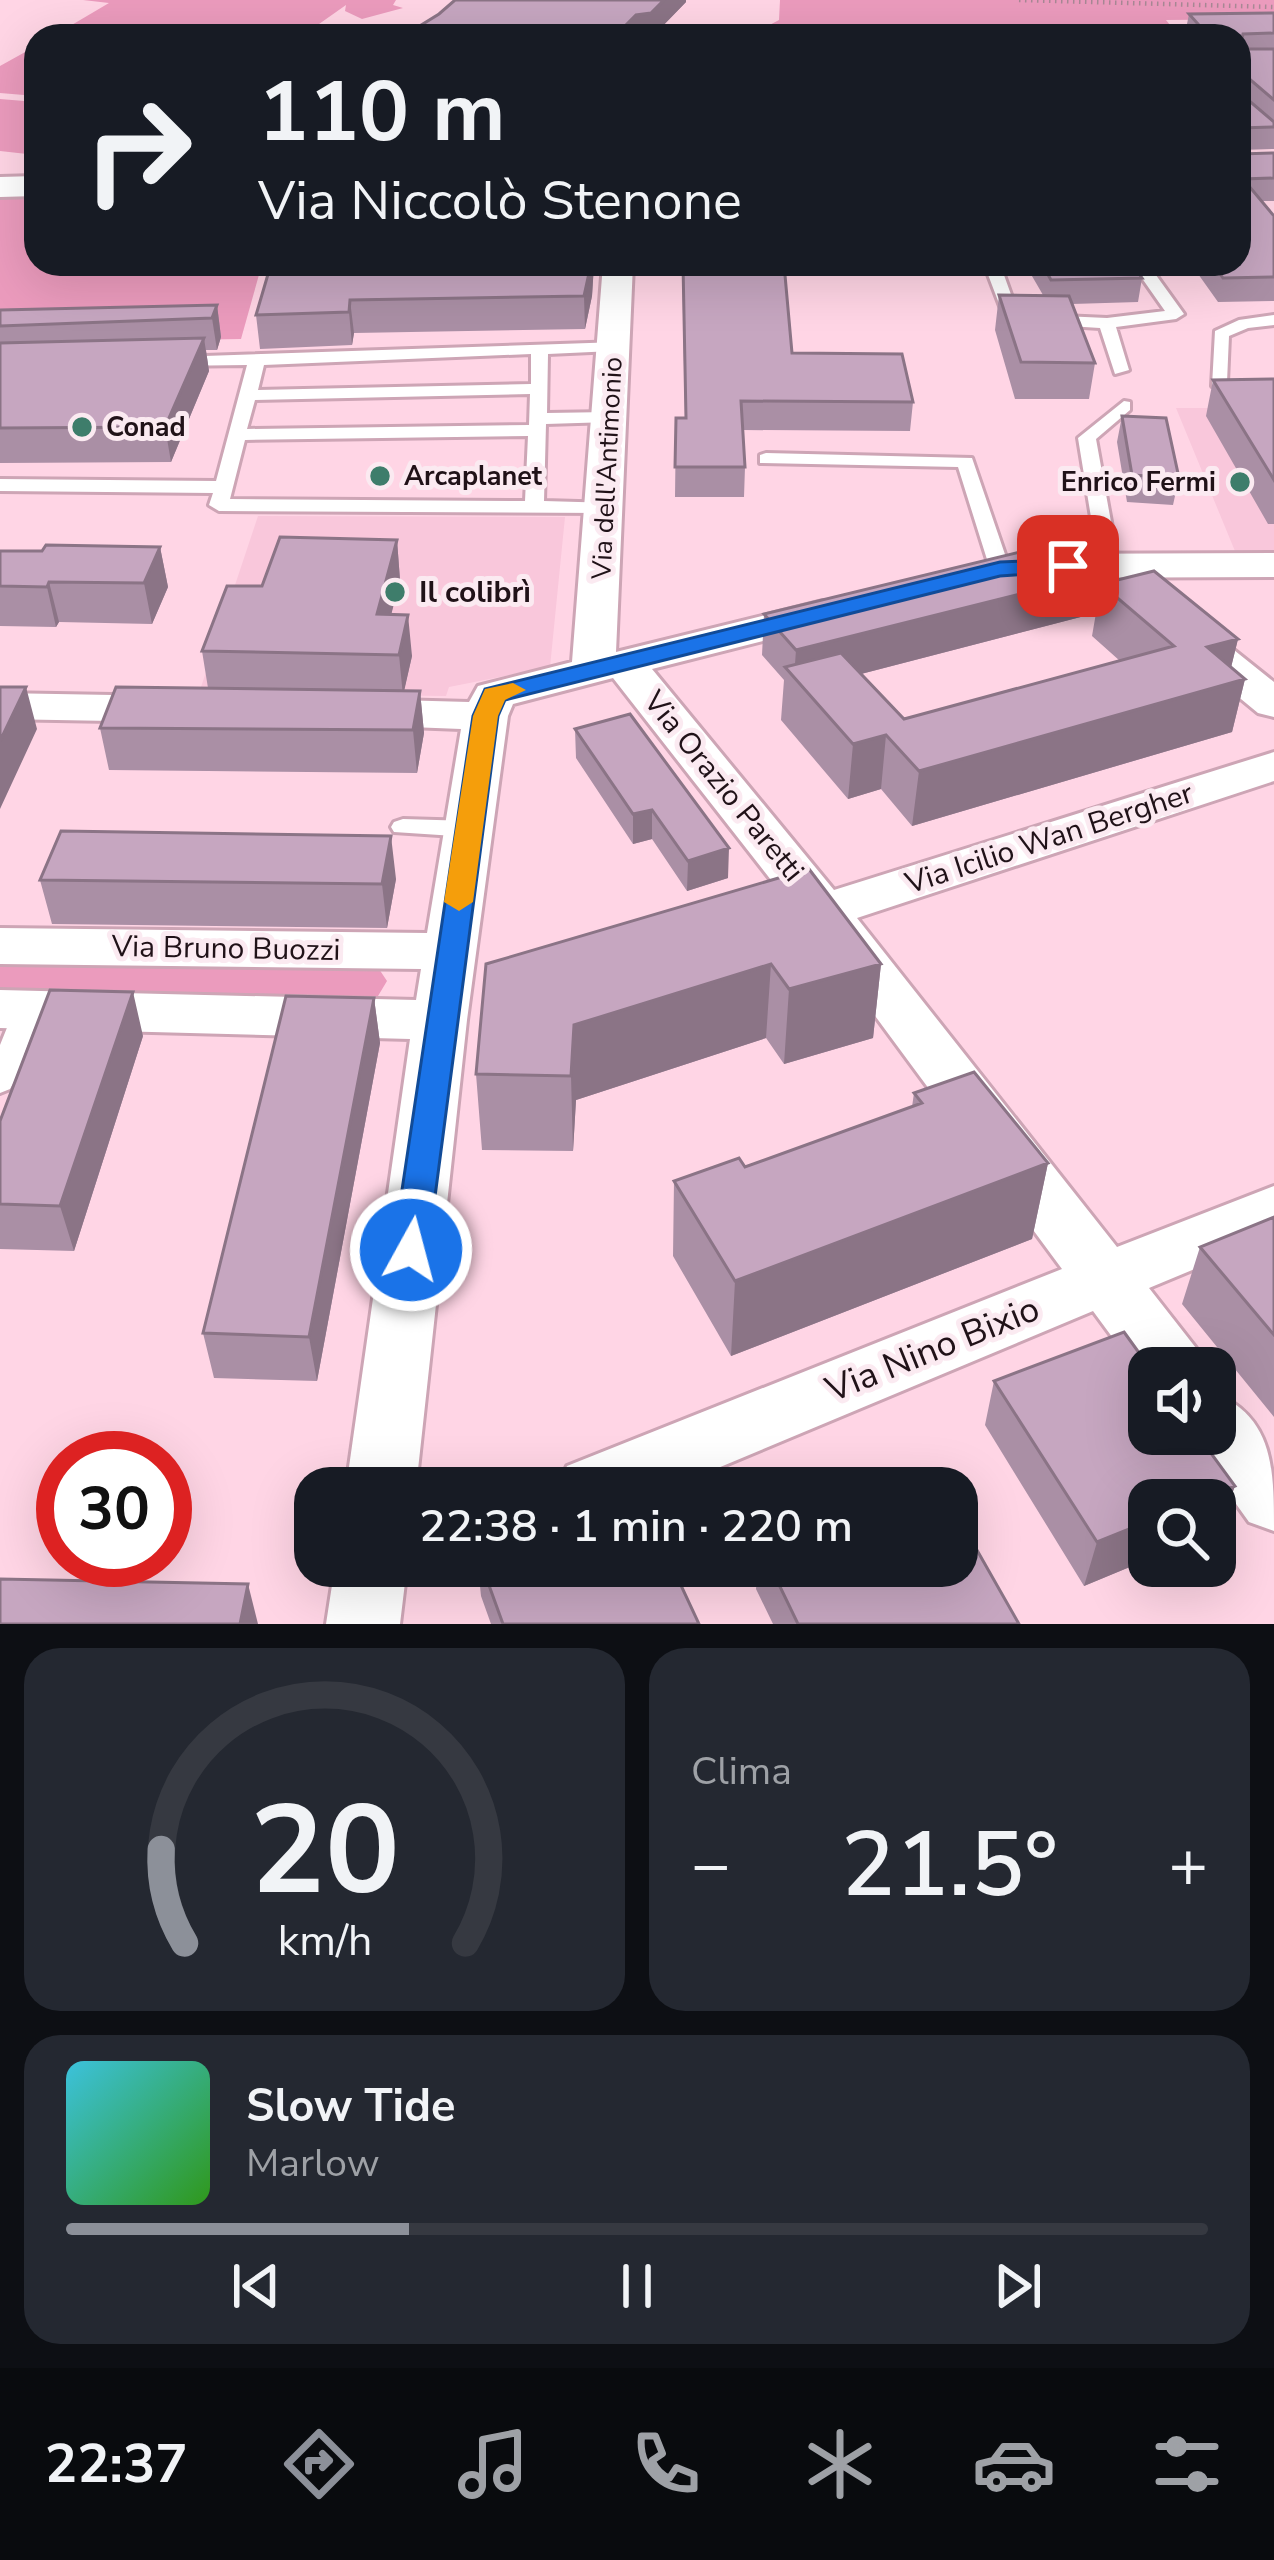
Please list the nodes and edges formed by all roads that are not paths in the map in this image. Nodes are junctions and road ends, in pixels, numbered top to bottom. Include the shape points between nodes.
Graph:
1 (617, 276) edge
2 (996, 276) edge
3 (1149, 276) edge
4 (1274, 320) edge
5 (1107, 323) junction
6 (613, 346) junction
7 (540, 348) junction
8 (257, 360) junction
9 (164, 362) edge
10 (1121, 370) dead end
11 (1218, 382) edge
12 (538, 388) junction
13 (246, 395) junction
14 (1124, 406) dead end
15 (610, 417) junction
16 (538, 424) junction
17 (237, 435) junction
18 (766, 459) dead end
19 (0, 485) edge
20 (224, 487) junction
21 (534, 506) junction
22 (607, 507) junction
23 (1109, 566) junction
24 (1274, 566) edge
25 (1000, 569) junction
26 (955, 580) edge
27 (865, 603) edge
28 (609, 667) junction
29 (1274, 704) edge
30 (0, 706) edge
31 (206, 710) edge
32 (326, 711) edge
33 (486, 716) junction
34 (1274, 766) edge
35 (403, 827) dead end
36 (470, 829) junction
37 (824, 911) junction
38 (0, 946) edge
39 (452, 951) junction
40 (13, 1010) edge
41 (440, 1020) junction
42 (0, 1082) edge
43 (1274, 1210) edge
44 (1104, 1278) junction
45 (1157, 1347) edge
46 (1236, 1450) edge
47 (384, 1467) edge
48 (643, 1467) edge
49 (1274, 1499) edge

1 - 6 street, Via dell'Antimonio
2 - 5 lane via 1012,319
3 - 5 lane via 1176,314
4 - 11 lane via 1221,334
5 - 10 lane
6 - 7 lane
6 - 15 street, Via dell'Antimonio
7 - 8 lane
7 - 12 lane
8 - 9 lane
8 - 13 lane
12 - 13 lane
12 - 16 lane
13 - 17 lane
14 - 23 lane via 1087,438
15 - 16 lane
15 - 22 street, Via dell'Antimonio
16 - 17 lane
16 - 21 lane
17 - 20 lane
18 - 25 lane via 965,462
19 - 20 lane
20 - 21 lane via 219,505
21 - 22 lane
22 - 28 street, Via dell'Antimonio
23 - 24 street
23 - 25 street
23 - 29 street
25 - 26 street
27 - 28 street
28 - 33 street via 494,695
28 - 37 street, Via Orazio Paretti
30 - 31 street
32 - 33 street
33 - 36 street
34 - 37 street, Via Icilio Wan Bergher
35 - 36 lane
36 - 39 street
37 - 44 street, Via Orazio Paretti via 996,1112
38 - 39 street, Via Bruno Buozzi
39 - 41 street
40 - 41 street
40 - 42 lane
41 - 47 street
43 - 44 street, Via Nino Bixio
44 - 45 street, Via Orazio Paretti
44 - 48 street, Via Nino Bixio
46 - 49 street

